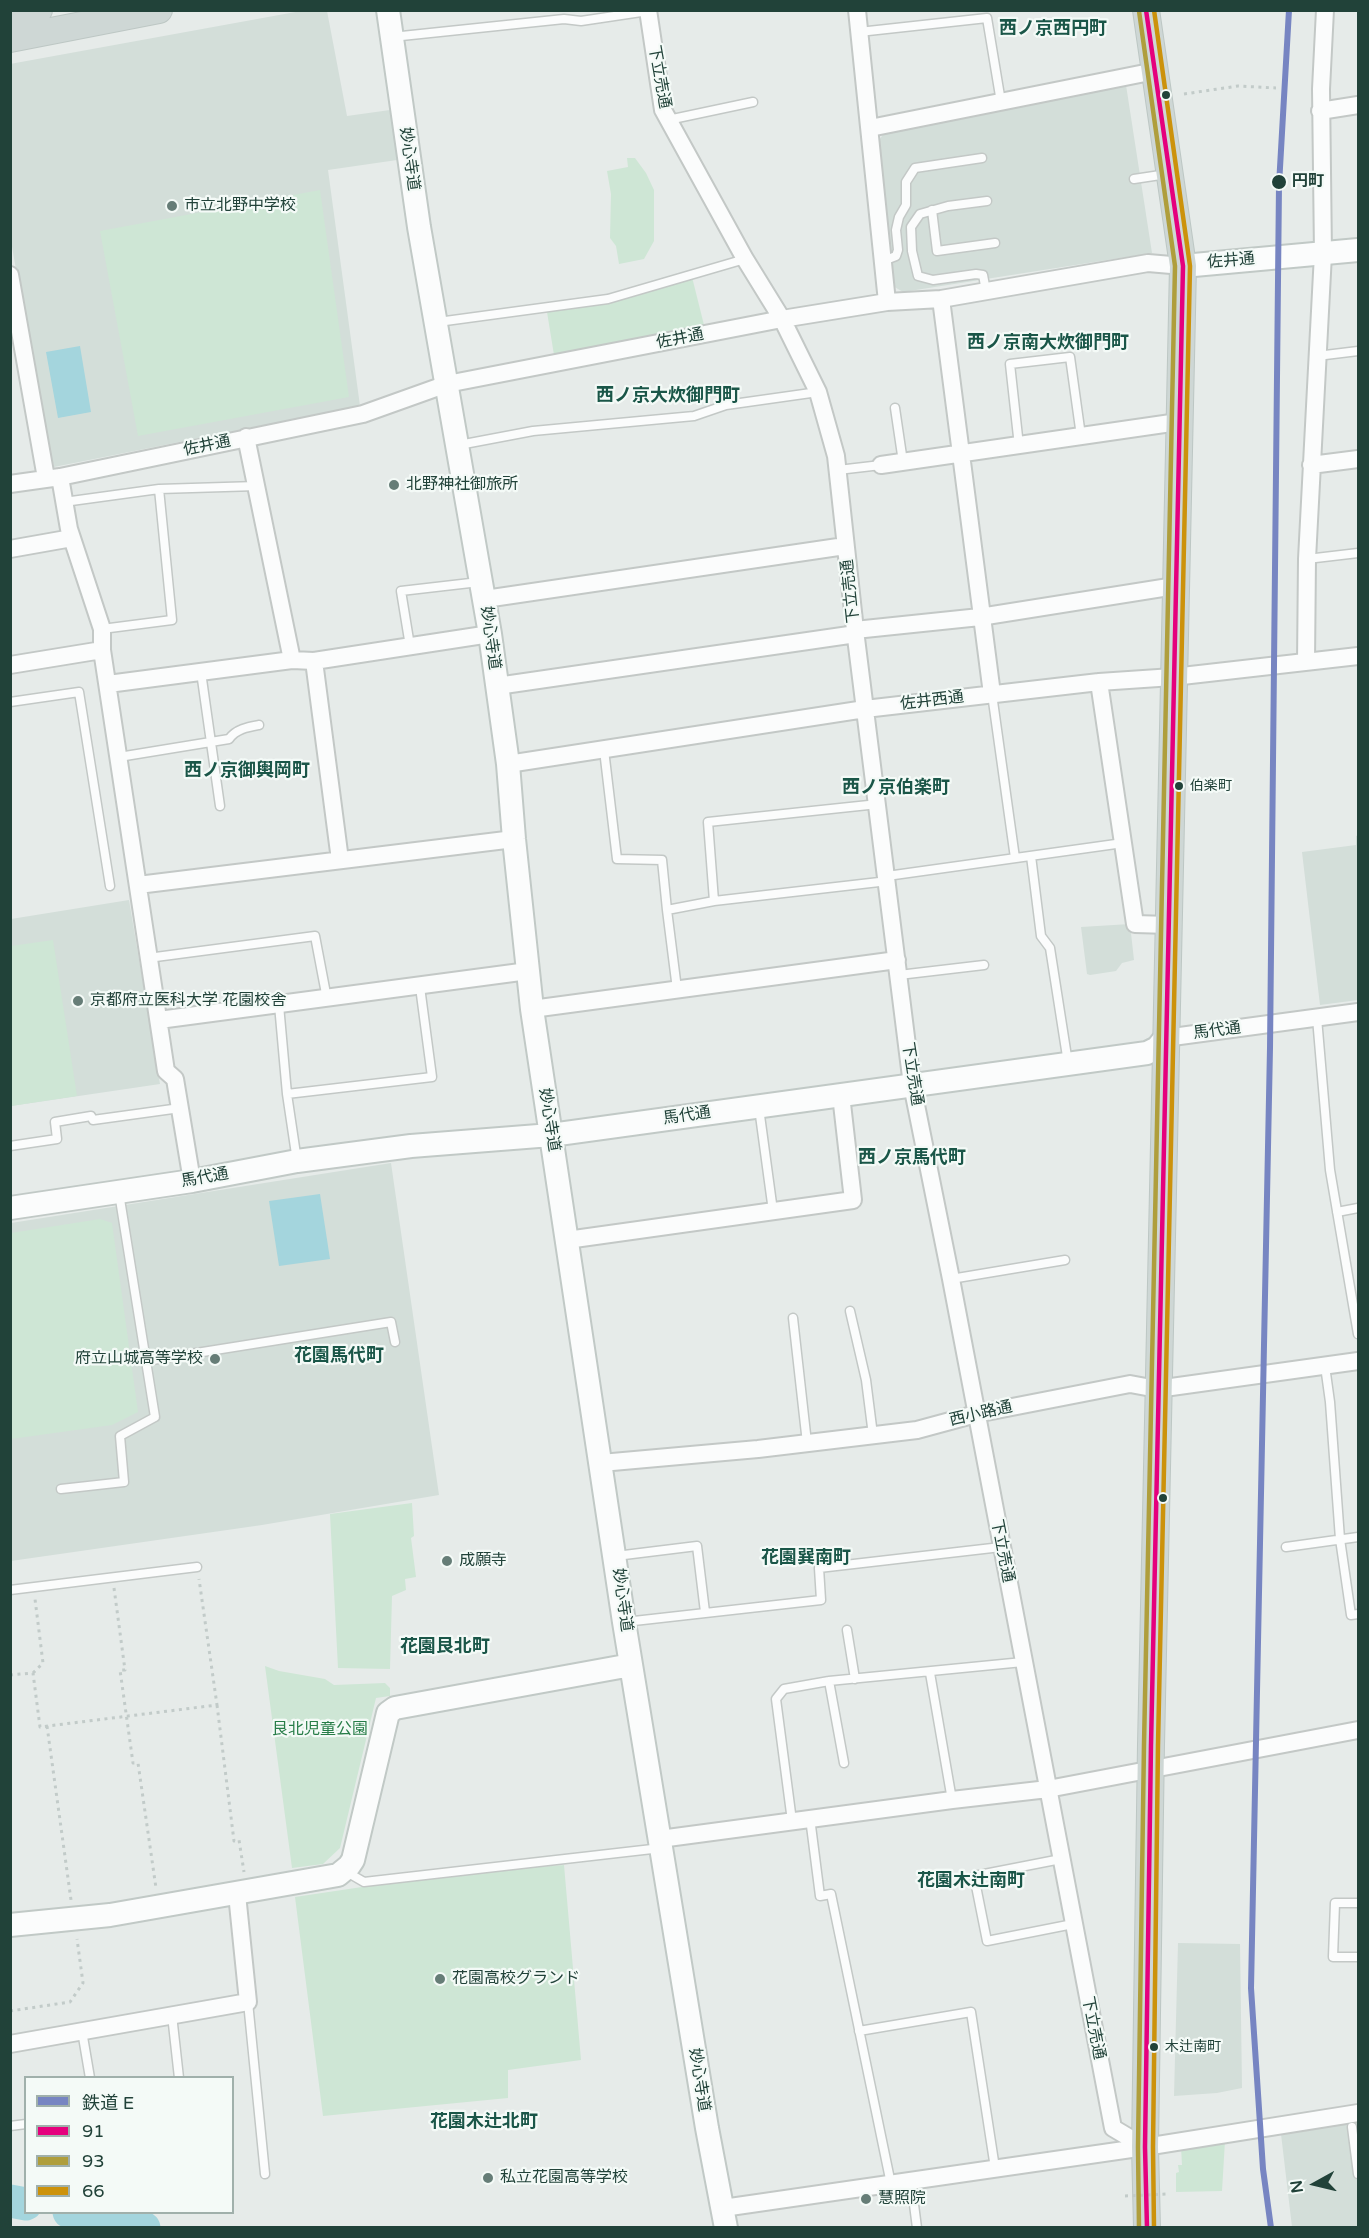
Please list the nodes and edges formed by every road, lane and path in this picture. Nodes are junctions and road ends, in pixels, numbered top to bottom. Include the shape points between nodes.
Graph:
1 (39, 10) edge
2 (159, 10) edge
3 (388, 10) edge
4 (857, 10) edge
5 (1146, 10) edge
6 (1325, 10) edge
7 (648, 11) edge
8 (10, 16) edge
9 (859, 32) junction
10 (392, 37) junction
11 (10, 39) edge
12 (1155, 71) junction
13 (1276, 88) dead end
14 (1184, 94) dead end
15 (753, 102) dead end
16 (1001, 102) junction
17 (1359, 105) edge
18 (1320, 111) junction
19 (668, 120) junction
20 (870, 128) junction
21 (982, 158) dead end
22 (1170, 173) junction
23 (1134, 179) dead end
24 (987, 201) dead end
25 (906, 205) junction
26 (932, 210) junction
27 (921, 214) junction
28 (994, 243) dead end
29 (1359, 250) edge
30 (1323, 254) junction
31 (745, 259) junction
32 (883, 261) junction
33 (1183, 266) junction
34 (10, 275) edge
35 (987, 291) junction
36 (13, 297) edge
37 (941, 298) junction
38 (887, 302) junction
39 (782, 319) junction
40 (436, 323) junction
41 (1359, 351) edge
42 (1317, 356) junction
43 (447, 384) junction
44 (818, 392) junction
45 (895, 408) dead end
46 (1178, 422) junction
47 (246, 437) junction
48 (1081, 437) junction
49 (458, 446) junction
50 (1019, 446) junction
51 (960, 455) junction
52 (1359, 459) edge
53 (903, 462) junction
54 (881, 465) joint
55 (1311, 465) junction
56 (838, 470) junction
57 (53, 477) junction
58 (10, 484) edge
59 (257, 486) junction
60 (159, 489) junction
61 (64, 502) junction
62 (72, 538) junction
63 (845, 546) junction
64 (10, 549) edge
65 (1359, 553) edge
66 (1307, 559) junction
67 (1175, 586) junction
68 (483, 590) junction
69 (980, 617) junction
70 (102, 629) junction
71 (855, 632) junction
72 (490, 634) junction
73 (410, 646) junction
74 (102, 650) junction
75 (1359, 656) edge
76 (292, 660) junction
77 (314, 662) junction
78 (1306, 662) junction
79 (10, 665) edge
80 (201, 672) junction
81 (1173, 677) junction
82 (1099, 682) junction
83 (108, 684) junction
84 (497, 686) junction
85 (992, 694) junction
86 (10, 702) edge
87 (865, 709) junction
88 (259, 725) dead end
89 (211, 742) junction
90 (604, 750) junction
91 (118, 757) junction
92 (508, 764) junction
93 (878, 804) junction
94 (220, 806) dead end
95 (514, 839) junction
96 (1123, 843) junction
97 (1031, 856) junction
98 (1015, 858) junction
99 (340, 860) junction
100 (887, 879) junction
101 (138, 885) junction
102 (110, 886) dead end
103 (714, 901) junction
104 (667, 910) junction
105 (1168, 925) junction
106 (148, 958) junction
107 (984, 965) dead end
108 (898, 968) junction
109 (528, 971) junction
110 (420, 987) junction
111 (677, 989) junction
112 (327, 999) junction
113 (279, 1005) junction
114 (532, 1009) junction
115 (1359, 1012) edge
116 (1317, 1018) junction
117 (159, 1020) junction
118 (1164, 1038) junction
119 (1068, 1064) junction
120 (912, 1085) junction
121 (287, 1094) junction
122 (841, 1095) junction
123 (759, 1106) junction
124 (180, 1108) junction
125 (551, 1135) junction
126 (10, 1146) edge
127 (297, 1161) junction
128 (192, 1181) junction
129 (119, 1192) junction
130 (10, 1208) edge
131 (1359, 1208) edge
132 (773, 1211) junction
133 (1337, 1212) junction
134 (567, 1240) junction
135 (1065, 1260) dead end
136 (951, 1279) junction
137 (850, 1311) dead end
138 (793, 1318) dead end
139 (1359, 1334) edge
140 (395, 1342) dead end
141 (146, 1361) junction
142 (1359, 1361) edge
143 (1325, 1366) junction
144 (1157, 1389) junction
145 (976, 1414) junction
146 (873, 1435) junction
147 (807, 1443) junction
148 (601, 1463) junction
149 (61, 1489) dead end
150 (1359, 1537) edge
151 (1340, 1539) junction
152 (1001, 1547) junction
153 (1286, 1547) dead end
154 (616, 1556) junction
155 (197, 1567) joint
156 (113, 1578) junction
157 (33, 1587) junction
158 (10, 1590) edge
159 (705, 1612) junction
160 (1359, 1614) edge
161 (624, 1622) junction
162 (847, 1630) dead end
163 (1023, 1662) junction
164 (631, 1665) junction
165 (33, 1673) junction
166 (930, 1673) junction
167 (10, 1676) edge
168 (855, 1679) junction
169 (830, 1681) junction
170 (217, 1705) junction
171 (127, 1716) junction
172 (47, 1726) junction
173 (1359, 1730) edge
174 (844, 1763) dead end
175 (1150, 1770) junction
176 (1048, 1789) junction
177 (952, 1800) junction
178 (810, 1818) junction
179 (792, 1821) junction
180 (660, 1844) junction
181 (1061, 1859) junction
182 (345, 1870) junction
183 (242, 1893) junction
184 (1359, 1903) edge
185 (158, 1907) junction
186 (74, 1919) junction
187 (1073, 1924) junction
188 (10, 1925) edge
189 (1359, 1957) edge
190 (248, 2001) junction
191 (10, 2011) edge
192 (172, 2015) junction
193 (82, 2031) junction
194 (859, 2031) junction
195 (10, 2044) edge
196 (90, 2076) edge
197 (179, 2076) edge
198 (1355, 2120) edge
199 (1146, 2147) junction
200 (995, 2168) junction
201 (265, 2174) dead end
202 (1359, 2174) edge
203 (911, 2181) junction
204 (891, 2184) junction
205 (1168, 2194) dead end
206 (1125, 2196) dead end
207 (724, 2218) edge
208 (917, 2228) edge
209 (1147, 2228) edge

1 - 8 main road
2 - 11 main road
3 - 10 main road, 妙心寺道
4 - 9 street
5 - 12 main road
6 - 18 street
7 - 10 lane via 581,21 564,19
7 - 19 street, 下立売通 via 663,110
9 - 16 lane via 987,18
9 - 20 street
10 - 40 main road, 妙心寺道
12 - 16 street
12 - 22 main road
13 - 14 path via 1238,86
15 - 19 lane
16 - 20 street
17 - 18 street
18 - 30 street
19 - 31 street, 下立売通
20 - 32 street
21 - 25 lane via 915,168 906,182
22 - 23 lane
22 - 33 main road
24 - 26 lane
25 - 27 lane
25 - 32 lane via 896,230 896,256
26 - 27 lane
26 - 28 lane via 937,251
27 - 35 lane via 912,227 918,276 933,280 983,275
29 - 30 main road, 佐井通
30 - 33 main road, 佐井通
30 - 42 street
31 - 39 street, 下立売通
31 - 40 lane via 608,299
32 - 38 street
33 - 35 street, 佐井通 via 1148,263
33 - 46 main road
34 - 36 street
35 - 37 street, 佐井通
36 - 57 street
37 - 38 street, 佐井通
37 - 51 street
38 - 39 street, 佐井通
39 - 43 street, 佐井通
39 - 44 street, 下立売通
40 - 43 main road, 妙心寺道
41 - 42 lane
42 - 55 street
43 - 47 street, 佐井通 via 363,414
43 - 49 main road, 妙心寺道
44 - 49 lane via 726,405 694,416 533,431
44 - 56 street, 下立売通
45 - 53 lane
46 - 48 street
46 - 67 main road
47 - 57 street, 佐井通
47 - 59 street
48 - 50 street
48 - 50 lane via 1070,357 1010,364
49 - 68 main road, 妙心寺道
50 - 51 street
51 - 53 street
51 - 69 street
52 - 55 street
53 - 54 street
54 - 56 lane
55 - 66 street
56 - 63 street, 下立売通
57 - 58 street, 佐井通
57 - 61 street
59 - 60 lane
59 - 76 street
60 - 61 lane
60 - 70 lane via 172,620
61 - 62 street
62 - 64 street
62 - 70 street
63 - 68 street
63 - 71 street, 下立売通
65 - 66 lane
66 - 78 street
67 - 69 street
67 - 81 main road
68 - 72 main road, 妙心寺道
68 - 73 lane via 401,591
69 - 71 street
69 - 85 street
70 - 74 street
71 - 84 street
71 - 87 street, 下立売通
72 - 73 street
72 - 84 main road, 妙心寺道
73 - 77 street
74 - 79 street
74 - 83 street
75 - 78 street, 佐井西通
76 - 77 street
76 - 80 street
77 - 99 street
78 - 81 street, 佐井西通
80 - 83 street
80 - 89 lane
81 - 82 street, 佐井西通
81 - 105 main road
82 - 85 street, 佐井西通
82 - 96 street
83 - 91 street
84 - 92 main road, 妙心寺道
85 - 87 street, 佐井西通
85 - 98 lane
86 - 102 lane via 79,692
87 - 90 street, 佐井西通
87 - 93 street, 下立売通
88 - 89 lane via 234,733 229,739
89 - 91 lane
89 - 94 lane
90 - 92 street, 佐井西通
90 - 104 lane via 617,859 662,860
91 - 101 street
92 - 95 main road, 妙心寺道
93 - 100 street, 下立売通
93 - 103 lane via 708,822
95 - 99 street
95 - 109 main road, 妙心寺道
96 - 97 lane
96 - 105 street via 1135,924
97 - 98 lane
97 - 119 lane via 1041,936 1050,948
98 - 100 lane
99 - 101 street
100 - 103 lane
100 - 108 street, 下立売通
101 - 106 street
103 - 104 lane
104 - 111 lane
105 - 118 main road
106 - 112 lane via 315,936
106 - 117 street
107 - 108 lane
108 - 111 street
108 - 120 street, 下立売通
109 - 110 street
109 - 114 main road, 妙心寺道
110 - 112 street
110 - 121 lane via 432,1077
111 - 114 street
112 - 113 street
113 - 117 street
113 - 121 lane
114 - 125 main road, 妙心寺道
115 - 116 street, 馬代通
116 - 118 street, 馬代通
116 - 133 lane
117 - 124 street via 166,1071 175,1079
118 - 119 main road, 馬代通 via 1147,1053
118 - 144 main road
119 - 120 main road, 馬代通
120 - 122 main road, 馬代通
120 - 136 street, 下立売通
121 - 127 lane
122 - 123 main road, 馬代通
122 - 132 street via 853,1200
123 - 125 main road, 馬代通
123 - 132 lane
124 - 126 lane via 55,1122 57,1139
124 - 128 street
125 - 127 main road, 馬代通 via 411,1146
125 - 134 main road, 妙心寺道
127 - 128 main road, 馬代通
128 - 129 main road, 馬代通
129 - 130 main road, 馬代通
129 - 141 lane
131 - 133 lane
132 - 134 street
133 - 139 lane
134 - 148 main road, 妙心寺道
135 - 136 lane
136 - 145 street, 下立売通
137 - 146 lane via 866,1380
138 - 147 lane
140 - 141 lane via 391,1322
141 - 149 lane via 155,1417 120,1436 124,1482
142 - 143 street, 西小路通
143 - 144 street, 西小路通
143 - 151 lane
144 - 145 street, 西小路通 via 1130,1384
144 - 175 main road
145 - 146 street, 西小路通 via 916,1430
145 - 152 street, 下立売通
146 - 147 street, 西小路通
147 - 148 street, 西小路通
148 - 154 main road, 妙心寺道
150 - 151 lane
151 - 153 lane
151 - 160 lane via 1351,1615
152 - 159 lane via 819,1569 821,1600
152 - 163 street, 下立売通
154 - 159 lane via 697,1546
154 - 161 main road, 妙心寺道
155 - 156 lane
155 - 170 path
156 - 157 lane
156 - 171 path
157 - 158 lane
157 - 165 path via 43,1663
159 - 161 lane
161 - 164 main road, 妙心寺道
162 - 168 lane
163 - 166 lane
163 - 176 street, 下立売通
164 - 180 main road, 妙心寺道
164 - 182 main road via 395,1708 388,1713 353,1860
165 - 167 path
165 - 172 path via 40,1727
166 - 168 lane
166 - 177 lane
168 - 169 lane
169 - 174 lane
169 - 179 lane via 784,1689 776,1699
170 - 171 path
170 - 183 path via 234,1841 239,1840
171 - 172 path
171 - 185 path via 133,1763 138,1764
172 - 186 path
173 - 175 street
175 - 176 street
175 - 199 main road
176 - 177 street
176 - 181 street, 下立売通
177 - 178 street
178 - 179 street
178 - 194 lane via 820,1896 831,1894
179 - 180 street
180 - 182 lane via 364,1882
180 - 207 main road, 妙心寺道
181 - 187 street, 下立売通
181 - 187 lane via 974,1876 987,1941
182 - 183 main road via 329,1878
183 - 185 main road
183 - 190 street
184 - 189 lane via 1335,1903 1333,1957
185 - 186 main road
186 - 188 main road
186 - 191 path via 83,1983 70,2002
187 - 199 street, 下立売通 via 1113,2128
190 - 192 street
190 - 201 lane
192 - 193 street
192 - 197 lane
193 - 195 street
193 - 196 lane
194 - 200 lane via 971,2012
194 - 204 lane
198 - 199 street
198 - 202 lane
199 - 200 street
199 - 209 main road
200 - 203 street
203 - 204 street
203 - 208 lane
204 - 207 street
205 - 206 path, bridge

